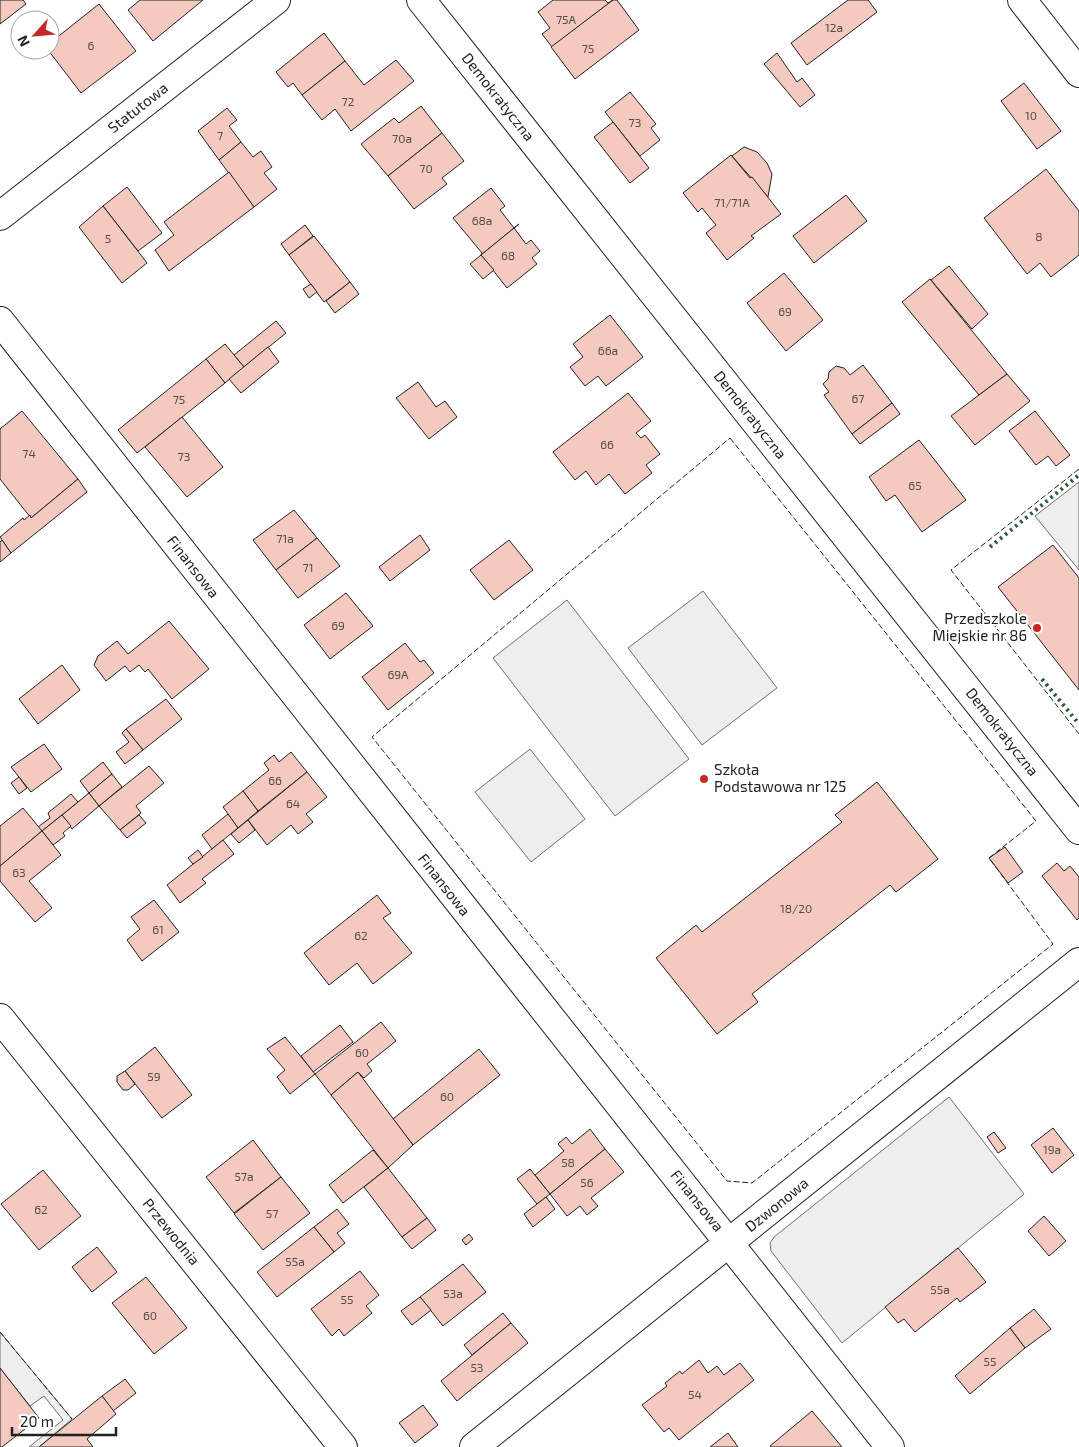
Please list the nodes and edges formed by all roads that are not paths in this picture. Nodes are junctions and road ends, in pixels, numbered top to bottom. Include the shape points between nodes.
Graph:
1 (276, 0) edge
2 (421, 0) edge
3 (1022, 0) edge
4 (1079, 73) edge
5 (0, 216) edge
6 (0, 320) edge
7 (1076, 819) edge
8 (1079, 962) edge
9 (0, 1018) edge
10 (730, 1243) junction
11 (343, 1447) edge
12 (474, 1447) edge
13 (890, 1447) edge

1 - 5 street, Statutowa
2 - 7 street, Demokratyczna
3 - 4 street
6 - 10 street, Finansowa
8 - 10 street, Dzwonowa
9 - 11 street, Przewodnia
10 - 12 street, Dzwonowa
10 - 13 street, Finansowa

